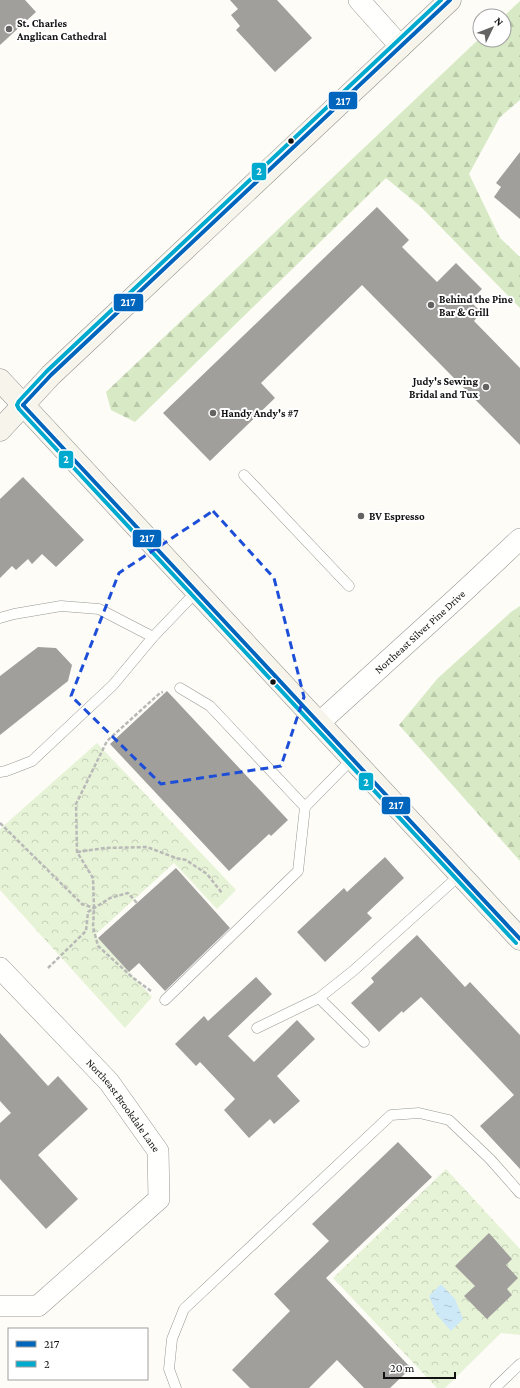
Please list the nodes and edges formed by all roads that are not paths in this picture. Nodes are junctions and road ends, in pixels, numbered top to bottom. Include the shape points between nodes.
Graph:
1 (358, 0) edge
2 (450, 0) edge
3 (401, 47) junction
4 (0, 380) edge
5 (23, 405) junction
6 (0, 430) edge
7 (244, 475) dead end
8 (520, 539) edge
9 (350, 586) dead end
10 (196, 591) junction
11 (0, 618) edge
12 (153, 637) junction
13 (180, 688) road end
14 (319, 723) junction
15 (352, 759) junction
16 (0, 772) edge
17 (305, 807) junction
18 (461, 874) junction
19 (520, 938) edge
20 (0, 968) edge
21 (319, 998) junction
22 (165, 1000) road end
23 (257, 1028) dead end
24 (364, 1042) dead end
25 (520, 1193) edge
26 (0, 1306) edge
27 (520, 1364) edge
28 (176, 1388) edge
29 (495, 1388) edge

1 - 3 street
2 - 3 main road
3 - 5 main road
4 - 5 main road
5 - 6 main road
5 - 10 main road
7 - 9 lane
8 - 14 street, Northeast Silver Pine Drive
10 - 12 lane
10 - 14 main road
11 - 12 lane via 61,606 99,609
12 - 16 lane via 113,685 32,761
13 - 17 lane via 210,706
14 - 15 main road
15 - 17 lane
15 - 18 main road
17 - 22 lane via 298,871
18 - 19 main road
18 - 21 lane via 353,971
20 - 26 street, Northeast Brookdale Lane via 109,1082 158,1151 160,1199 38,1306
21 - 23 lane
21 - 24 lane
25 - 28 lane via 490,1159 449,1120 419,1113 391,1115 184,1309 172,1339 169,1369
27 - 29 lane

